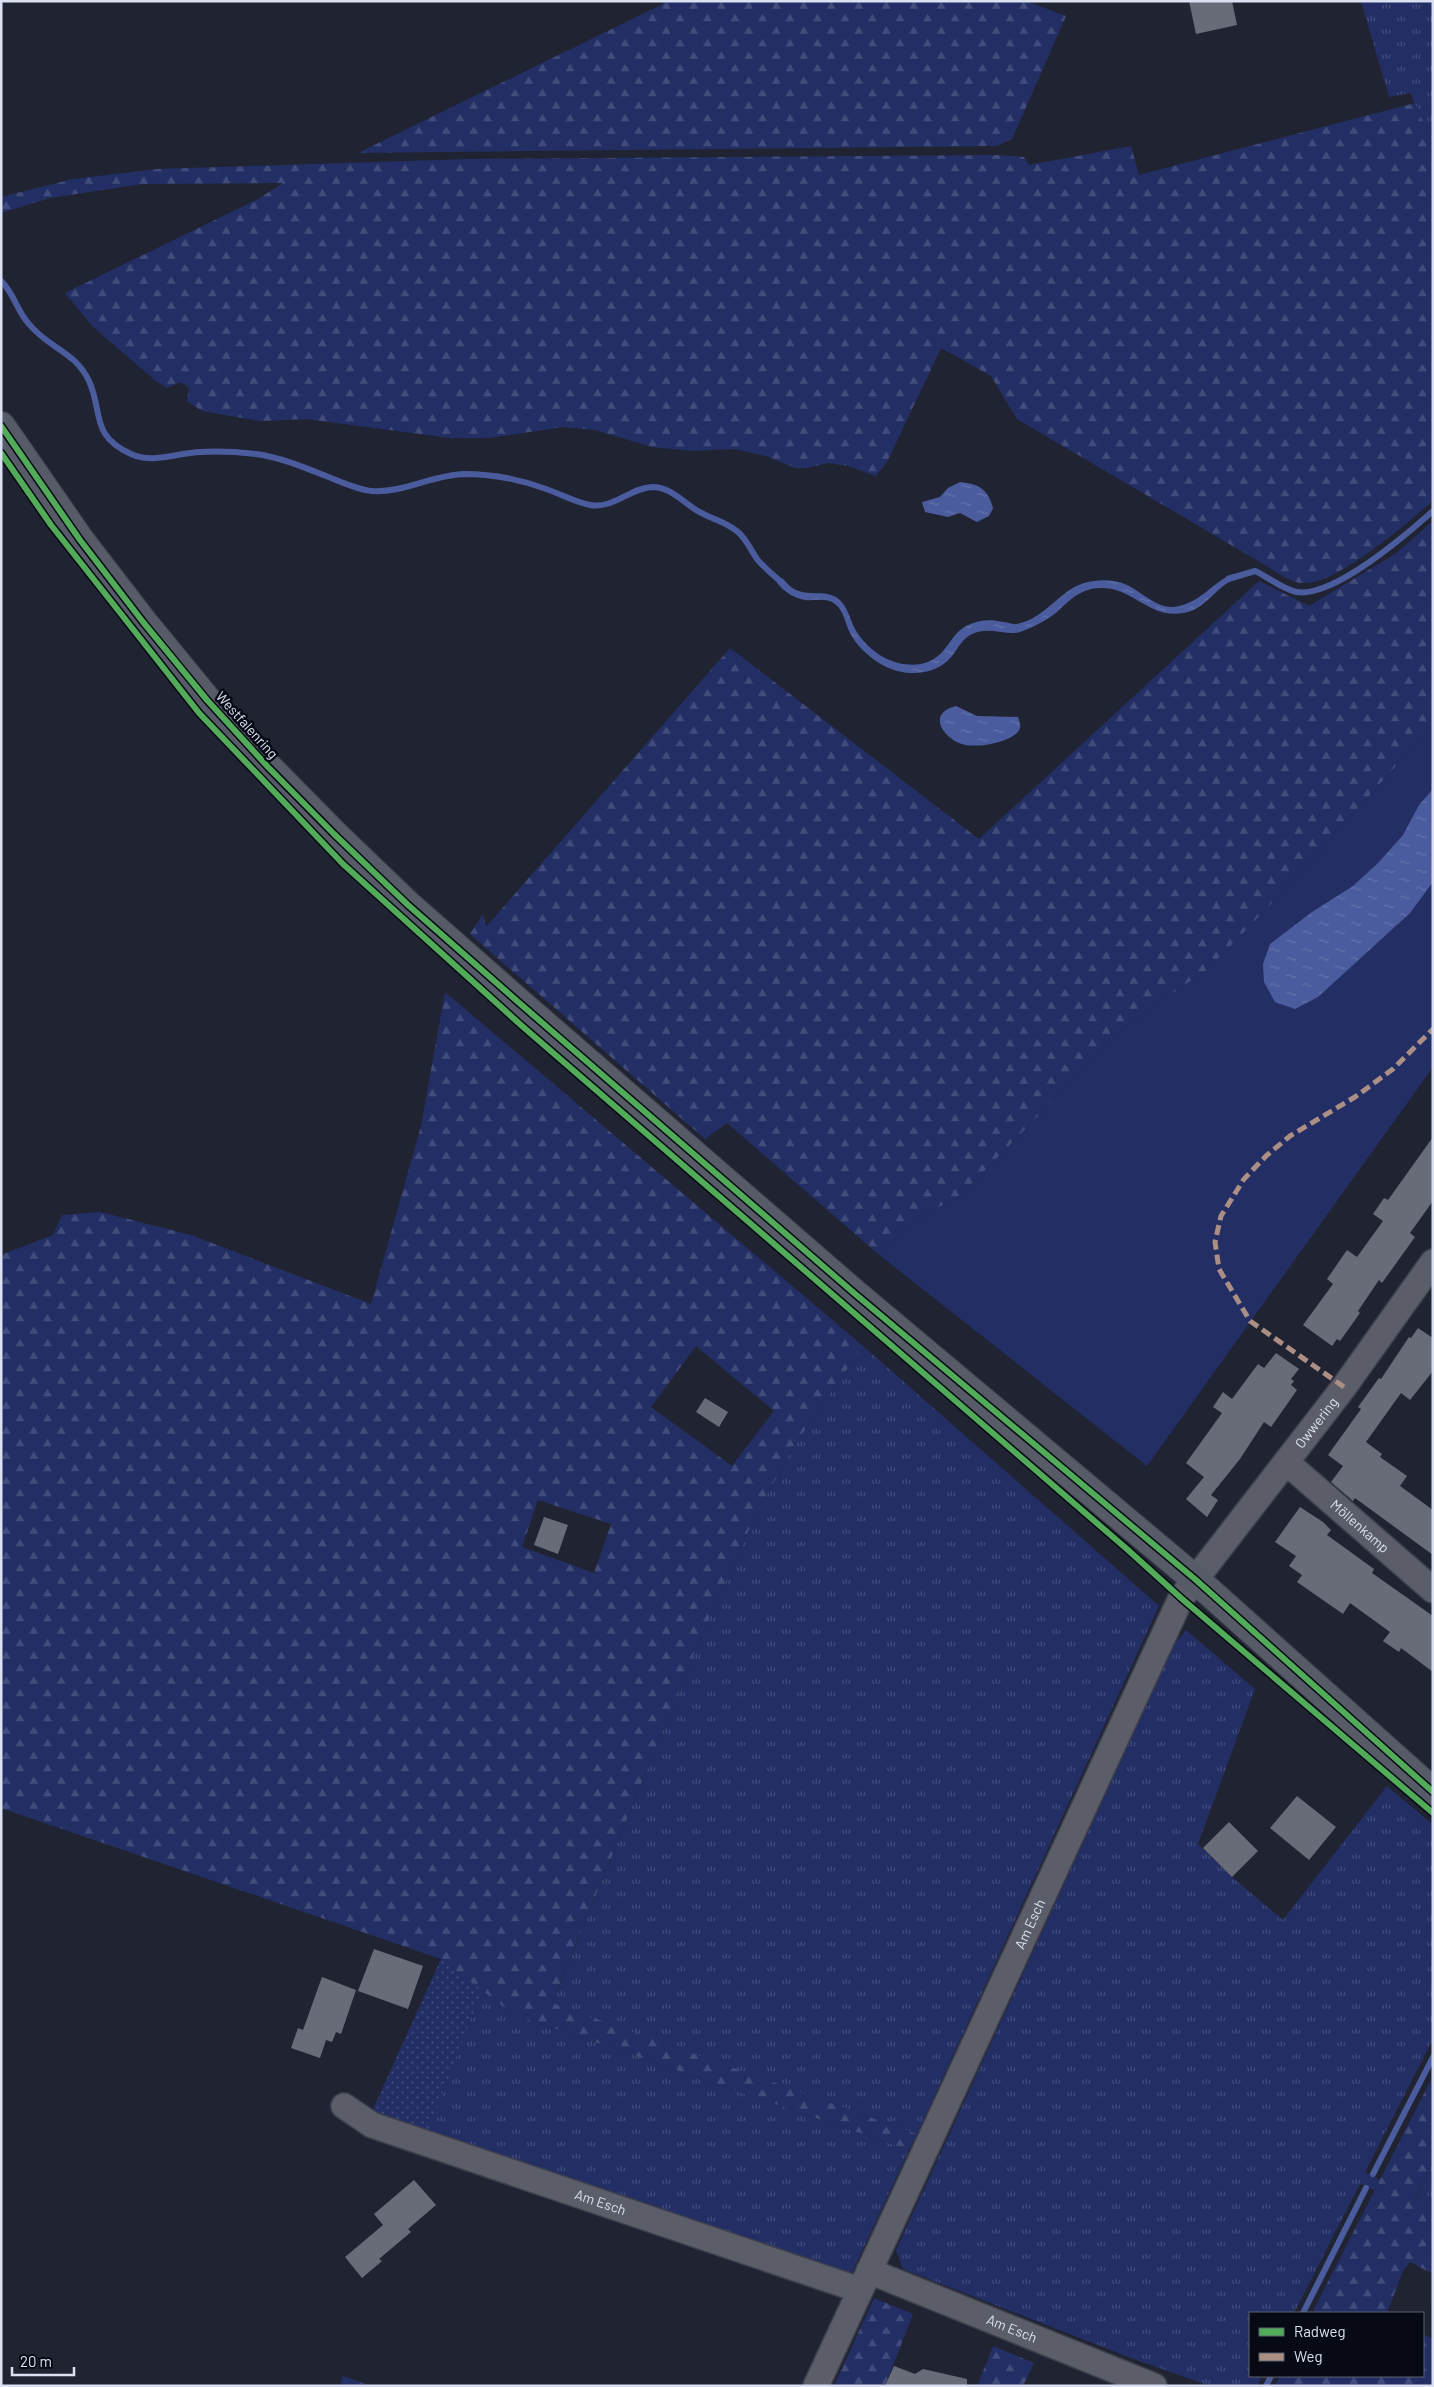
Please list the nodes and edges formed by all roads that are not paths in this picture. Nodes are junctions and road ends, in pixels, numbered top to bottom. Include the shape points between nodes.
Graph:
1 (1, 426) edge
2 (1433, 1262) edge
3 (1286, 1462) junction
4 (1196, 1580) junction
5 (1433, 1590) edge
6 (1433, 1792) edge
7 (344, 2106) dead end
8 (865, 2280) junction
9 (816, 2386) edge
10 (1154, 2386) edge

1 - 4 street, Westfalenring via 80,540 143,622 214,708 334,834 408,905 854,1293
2 - 3 street, Owwering
3 - 4 street, Owwering
3 - 5 street, Möllenkamp
4 - 6 street, Westfalenring
4 - 8 street, Am Esch via 1181,1598
7 - 8 street, Am Esch via 372,2125
8 - 9 street, Am Esch
8 - 10 street, Am Esch

